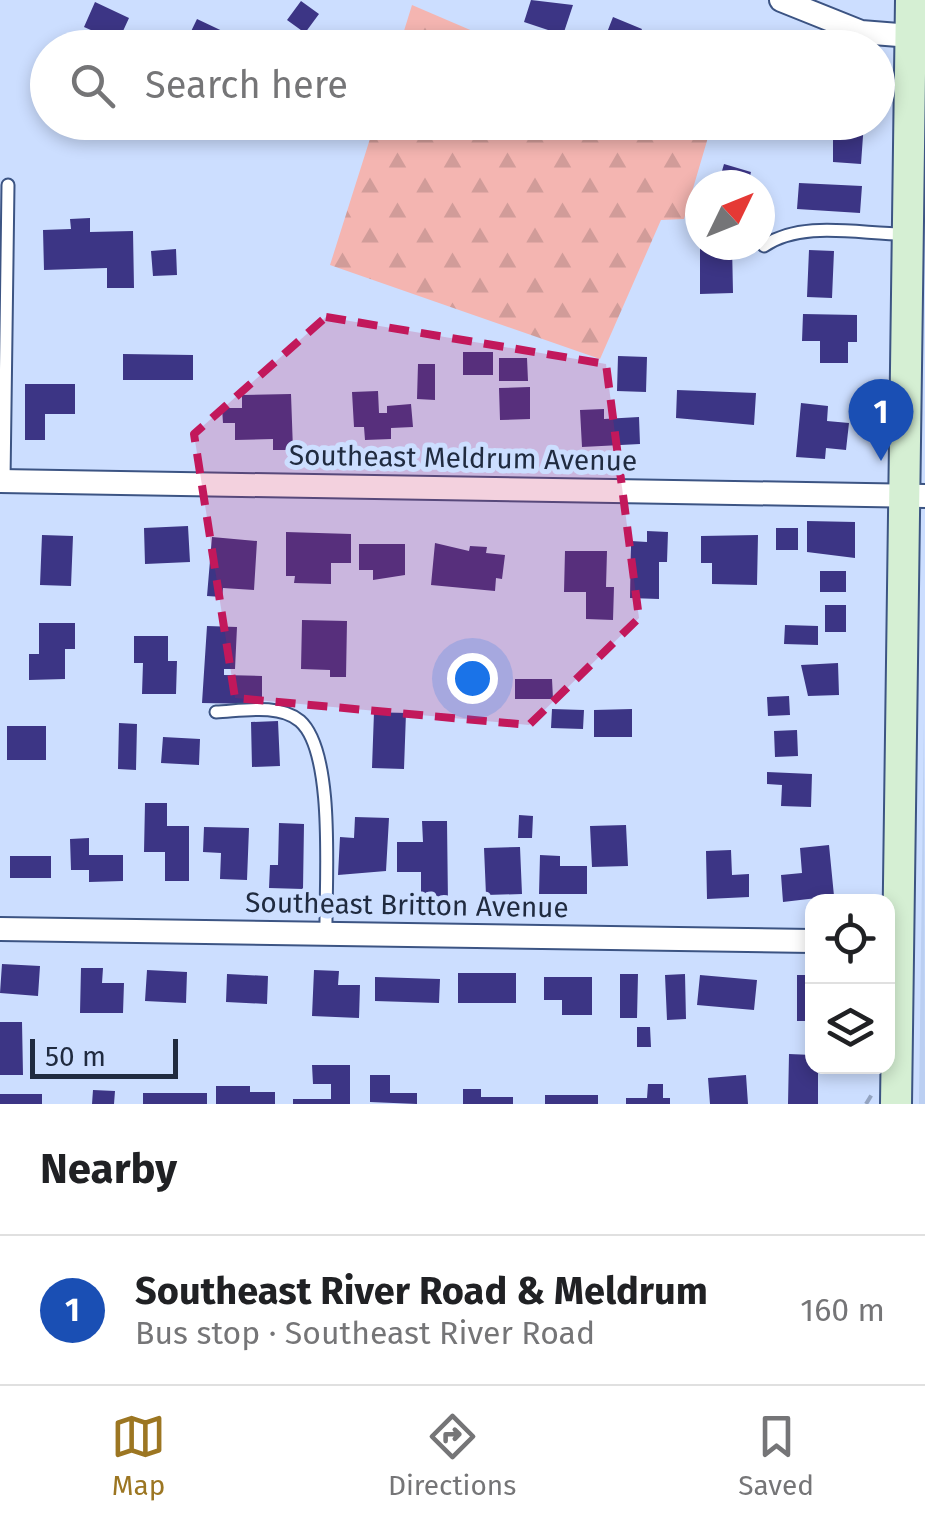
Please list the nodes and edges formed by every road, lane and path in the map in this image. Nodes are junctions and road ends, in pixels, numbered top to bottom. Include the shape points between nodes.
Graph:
1 (781, 0) edge
2 (911, 0) edge
3 (856, 30) edge
4 (918, 35) edge
5 (916, 148) edge
6 (8, 185) dead end
7 (908, 234) junction
8 (775, 239) edge
9 (916, 347) edge
10 (2, 482) edge
11 (914, 495) edge
12 (216, 712) dead end
13 (895, 900) edge
14 (0, 929) edge
15 (326, 934) junction
16 (805, 942) edge
17 (894, 984) edge
18 (896, 1104) edge

1 - 3 street
2 - 4 street
4 - 5 street
5 - 7 street
6 - 10 lane
7 - 8 lane via 807,230
7 - 9 street
9 - 11 street
10 - 11 street, Southeast Meldrum Avenue
11 - 13 street
12 - 15 lane via 270,709 298,719 315,742 322,769
14 - 15 street, Southeast Britton Avenue
15 - 16 street, Southeast Britton Avenue
17 - 18 street

